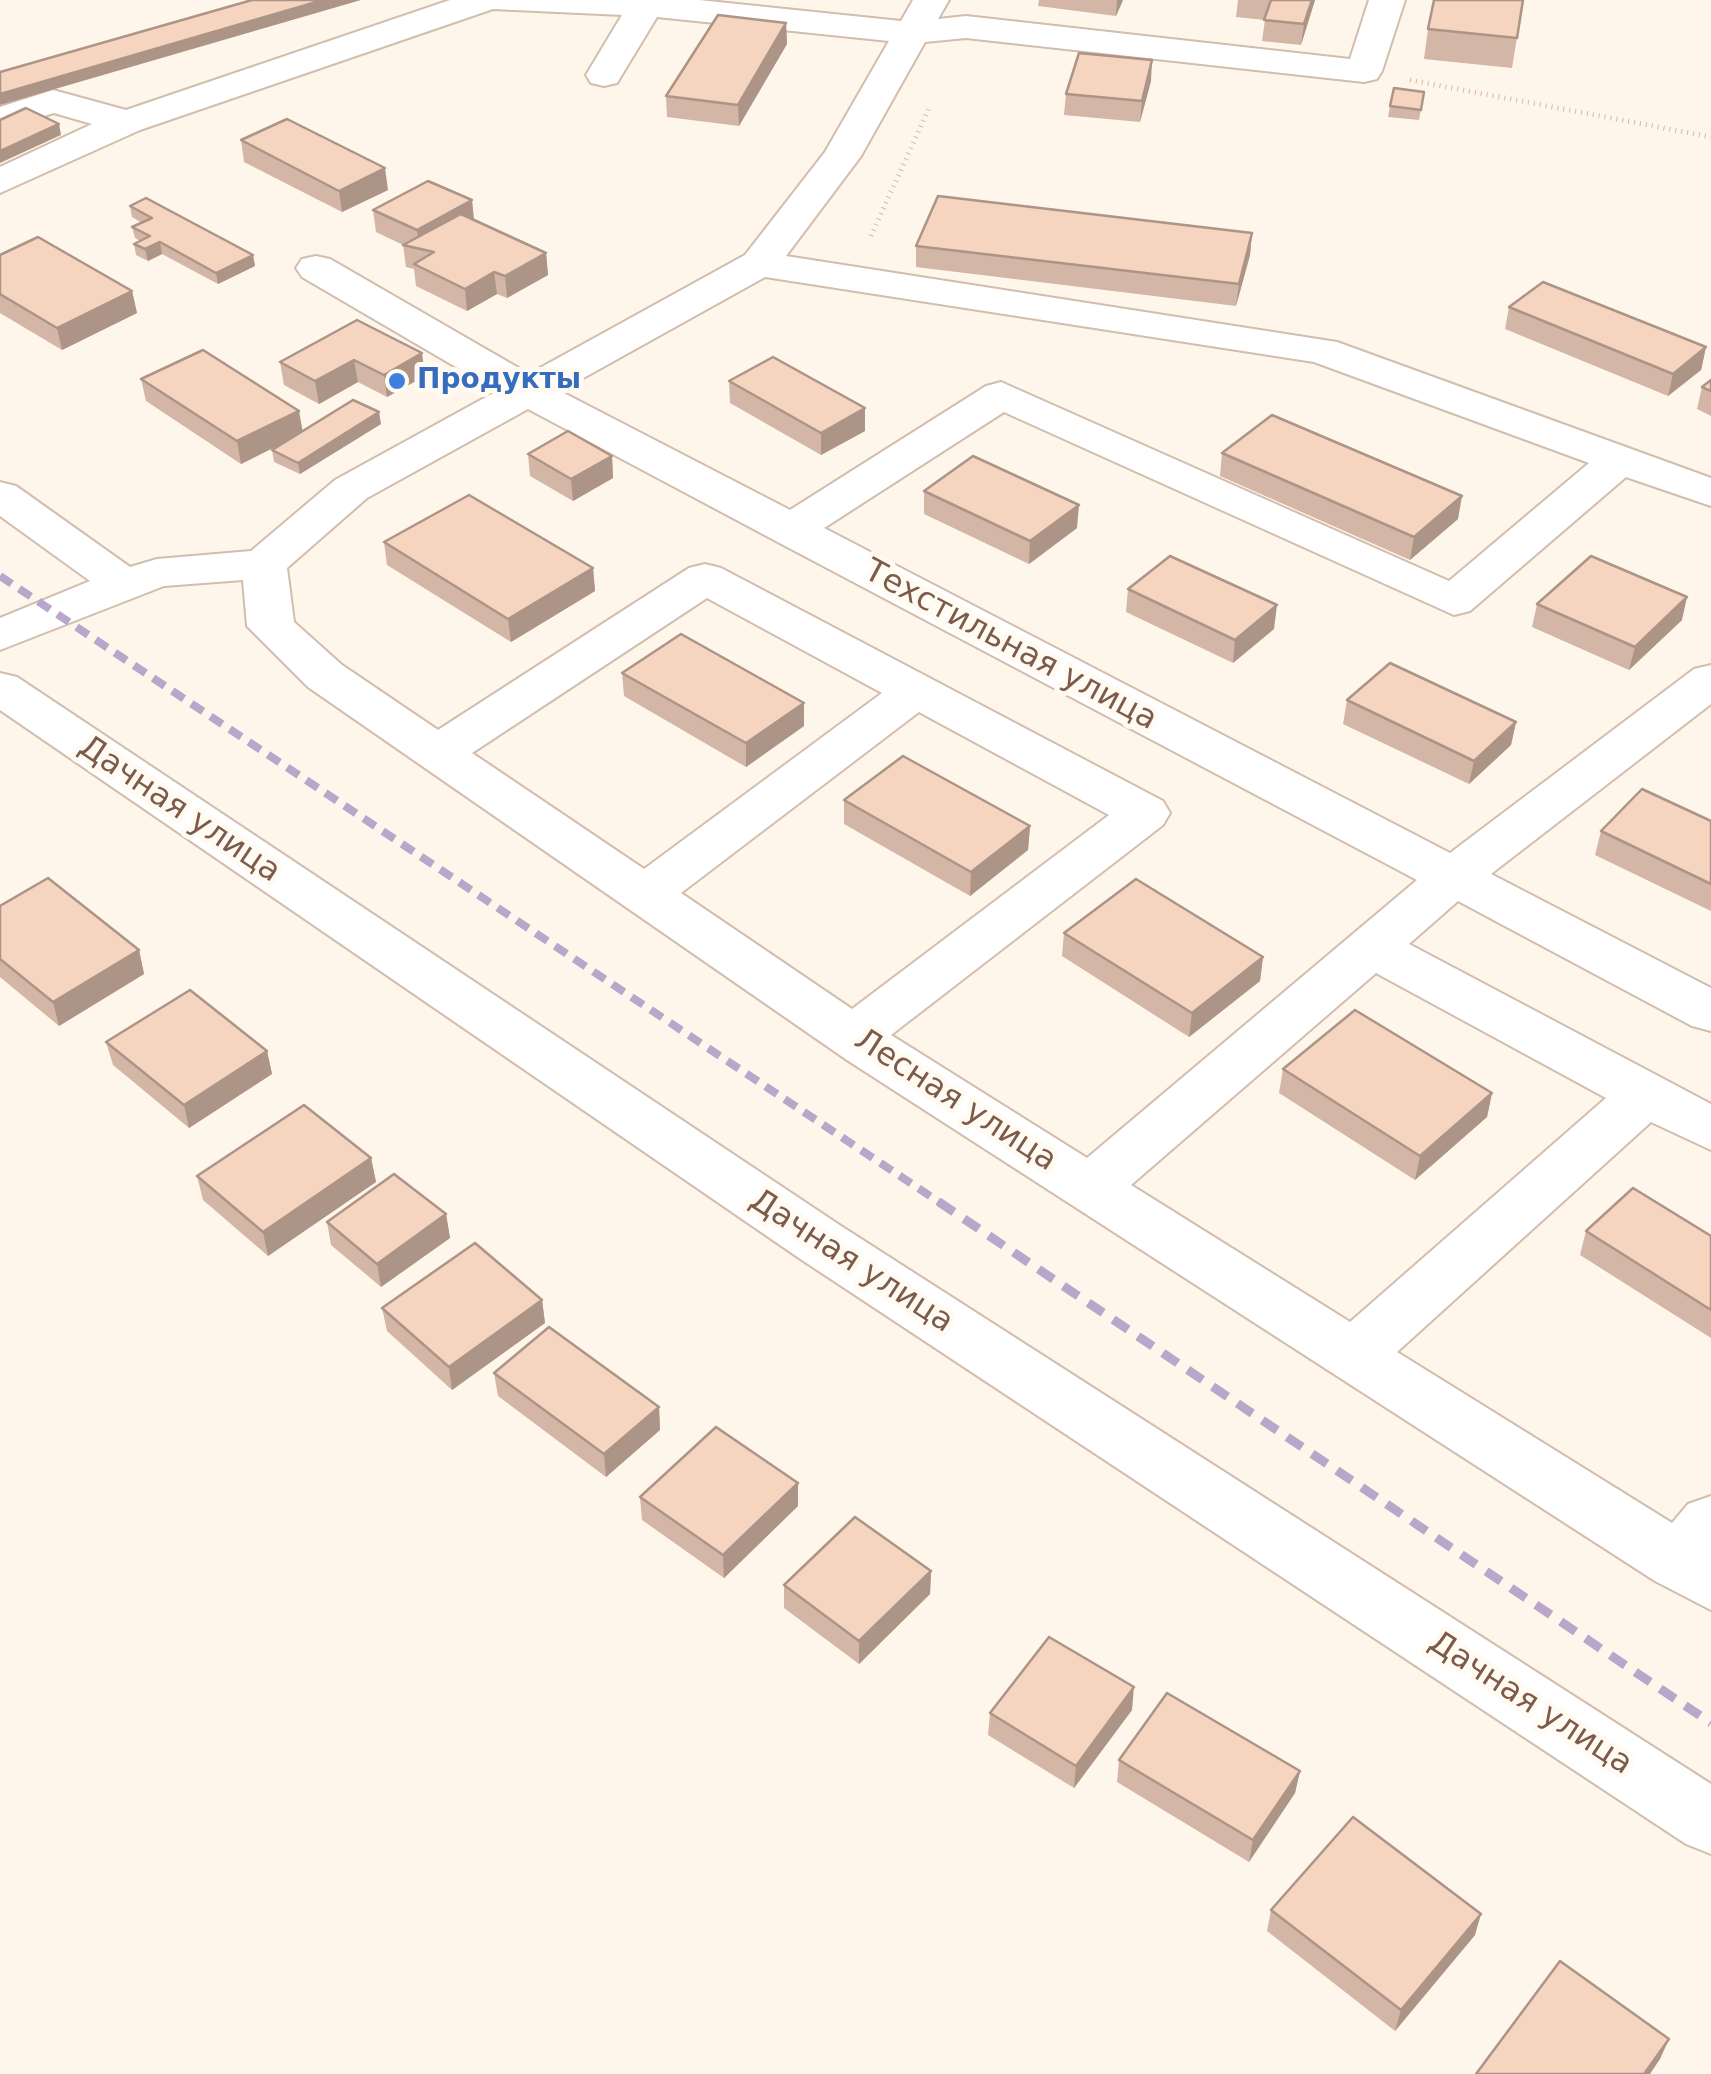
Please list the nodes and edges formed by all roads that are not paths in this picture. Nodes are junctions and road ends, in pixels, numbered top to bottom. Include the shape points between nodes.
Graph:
1 (484, 0) edge
2 (501, 0) edge
3 (1388, 0) edge
4 (646, 6) junction
5 (921, 16) edge
6 (604, 75) dead end
7 (0, 119) edge
8 (127, 122) junction
9 (0, 181) edge
10 (759, 264) junction
11 (316, 268) dead end
12 (531, 393) junction
13 (1619, 460) junction
14 (1711, 493) edge
15 (0, 495) edge
16 (790, 530) junction
17 (264, 564) junction
18 (127, 586) junction
19 (0, 636) edge
20 (1711, 680) edge
21 (0, 688) edge
22 (916, 691) junction
23 (438, 753) junction
24 (1452, 878) junction
25 (645, 894) junction
26 (1371, 948) junction
27 (1711, 1012) edge
28 (852, 1036) junction
29 (1647, 1094) junction
30 (1711, 1129) edge
31 (1090, 1188) junction
32 (1353, 1356) junction
33 (1700, 1555) edge
34 (1711, 1822) edge

1 - 8 street
2 - 4 street
3 - 5 street via 1364,71 966,27
4 - 5 street
4 - 6 street
5 - 10 street via 842,156
7 - 8 street via 53,101
8 - 9 street
10 - 12 street
10 - 13 street via 1322,351
11 - 12 street, Техстильная улица
12 - 16 street, Техстильная улица
12 - 17 street via 352,488
13 - 14 street
13 - 16 street via 1454,601 1001,395
15 - 18 street
16 - 24 street, Техстильная улица
17 - 18 street via 157,573
17 - 23 street, Лесная улица via 271,626 325,676
18 - 19 street
20 - 24 street
21 - 34 street, Дачная улица via 820,1242
22 - 23 street via 705,578
22 - 25 street
22 - 28 street via 1145,813
23 - 25 street, Лесная улица
24 - 26 street
24 - 27 street, Техстильная улица
25 - 28 street, Лесная улица
26 - 29 street
26 - 31 street
28 - 31 street, Лесная улица
29 - 30 street
29 - 32 street
31 - 32 street, Лесная улица
32 - 33 street, Лесная улица

